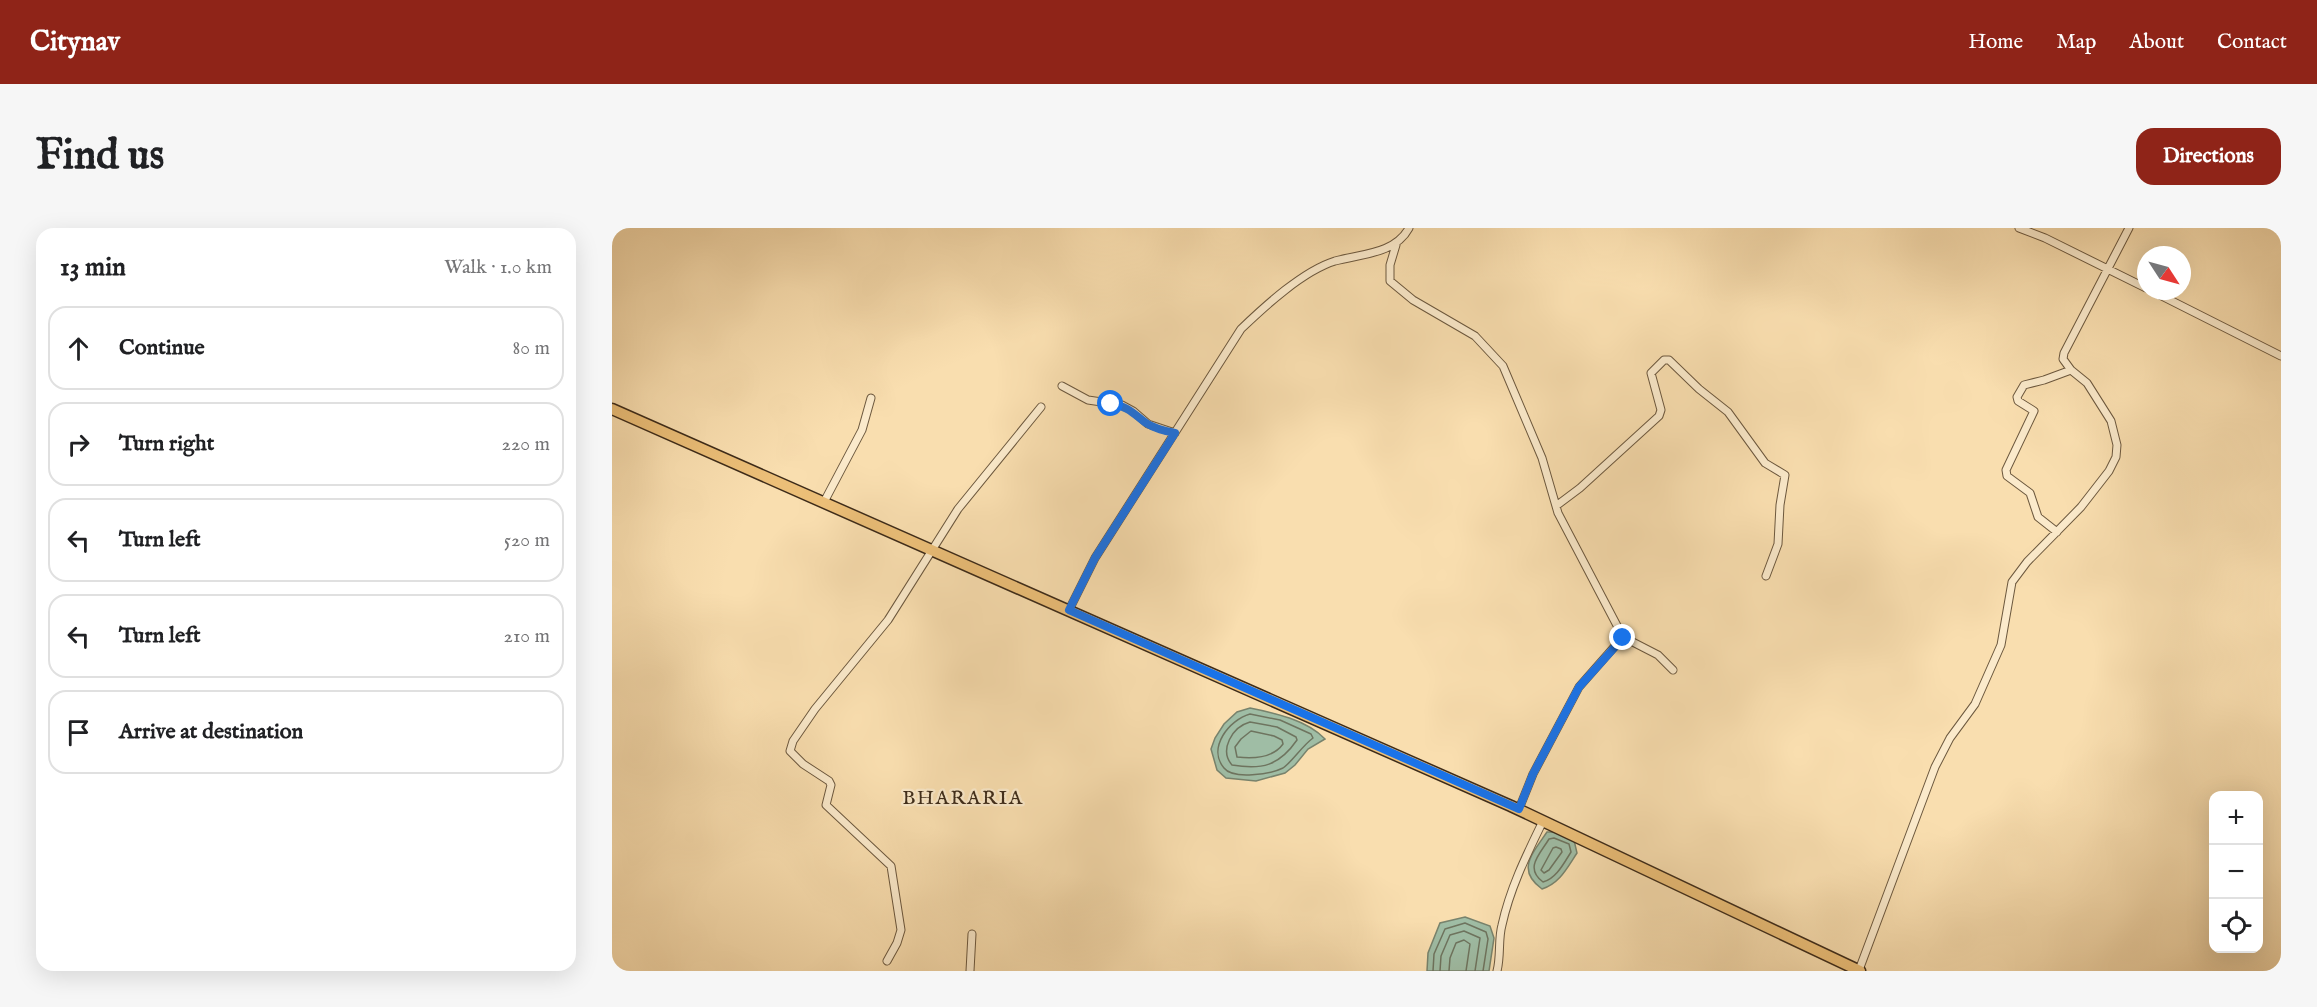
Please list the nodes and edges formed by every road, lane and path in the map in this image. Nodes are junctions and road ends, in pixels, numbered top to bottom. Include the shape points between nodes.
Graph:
1 (1408, 228) edge
2 (2129, 228) edge
3 (2023, 229) edge
4 (1396, 245) junction
5 (2109, 269) junction
6 (2137, 283) edge
7 (2170, 300) edge
8 (2281, 356) edge
9 (2071, 370) junction
10 (1062, 386) dead end
11 (871, 398) dead end
12 (1041, 407) dead end
13 (612, 409) edge
14 (1175, 433) junction
15 (824, 502) junction
16 (1556, 506) junction
17 (2057, 532) junction
18 (932, 549) junction
19 (1766, 576) dead end
20 (1069, 610) junction
21 (1623, 638) junction
22 (1673, 670) dead end
23 (1519, 809) junction
24 (1543, 821) junction
25 (972, 934) dead end
26 (887, 961) dead end
27 (970, 971) edge
28 (1497, 971) edge
29 (1859, 971) edge

1 - 4 street
2 - 5 street
3 - 5 street
4 - 14 street via 1325,265 1261,310 1241,330
4 - 16 street via 1390,281 1413,300 1475,336 1503,366 1538,448
5 - 6 street
5 - 9 street via 2064,353 2063,359
7 - 8 street
9 - 17 street via 2097,397 2111,421 2118,445 2109,471
9 - 17 street via 2021,389 2018,401 2034,411 2006,470 2007,476 2030,493 2038,517
10 - 14 street via 1088,400 1122,405 1148,424
11 - 15 street via 862,430
12 - 18 street via 958,510
13 - 15 main road
14 - 20 street via 1095,558
15 - 18 main road
16 - 19 street via 1659,416 1661,410 1651,373 1669,360 1728,412 1765,463 1785,476 1778,544
16 - 21 street
17 - 29 street via 2012,582 2001,645 1975,704 1935,767
18 - 20 main road
18 - 26 street via 888,620 815,709 790,751 830,781 826,805 891,866 901,930
20 - 23 main road
21 - 22 street via 1658,655
21 - 23 street via 1579,687
23 - 24 main road
24 - 28 street via 1508,899
24 - 29 main road
25 - 27 street

